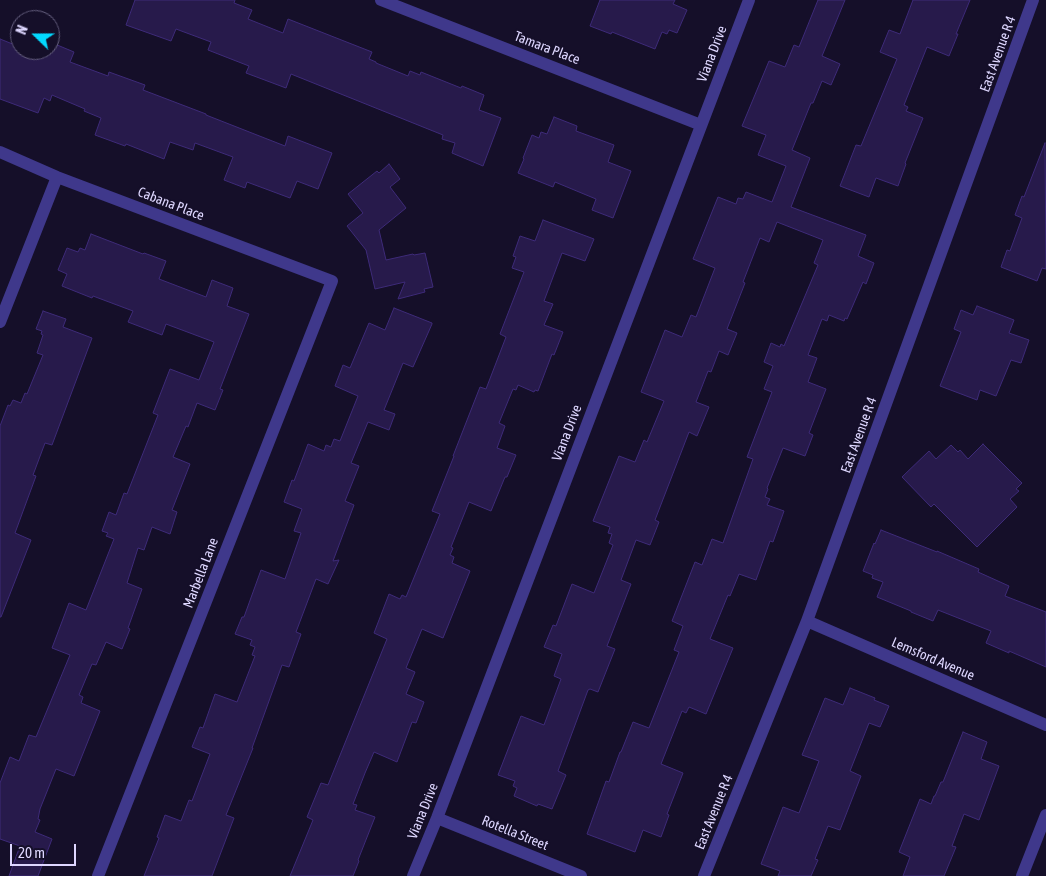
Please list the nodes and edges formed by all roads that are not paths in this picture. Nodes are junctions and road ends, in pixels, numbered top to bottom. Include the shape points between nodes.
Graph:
1 (381, 0) edge
2 (749, 0) edge
3 (1033, 0) edge
4 (701, 125) junction
5 (0, 152) edge
6 (57, 177) junction
7 (332, 281) joint
8 (0, 322) edge
9 (807, 621) junction
10 (1046, 725) edge
11 (1046, 815) edge
12 (437, 818) junction
13 (98, 876) edge
14 (413, 876) edge
15 (581, 876) edge
16 (704, 876) edge
17 (1022, 876) edge

1 - 4 street, Tamara Place
2 - 4 street, Viana Drive
3 - 9 street, East Avenue R 4
4 - 12 street, Viana Drive
5 - 6 street, Cabana Place
6 - 7 street, Cabana Place
6 - 8 street
7 - 13 street, Marbella Lane
9 - 10 street, Lemsford Avenue
9 - 16 street, East Avenue R 4
11 - 17 street
12 - 14 street, Viana Drive
12 - 15 street, Rotella Street

